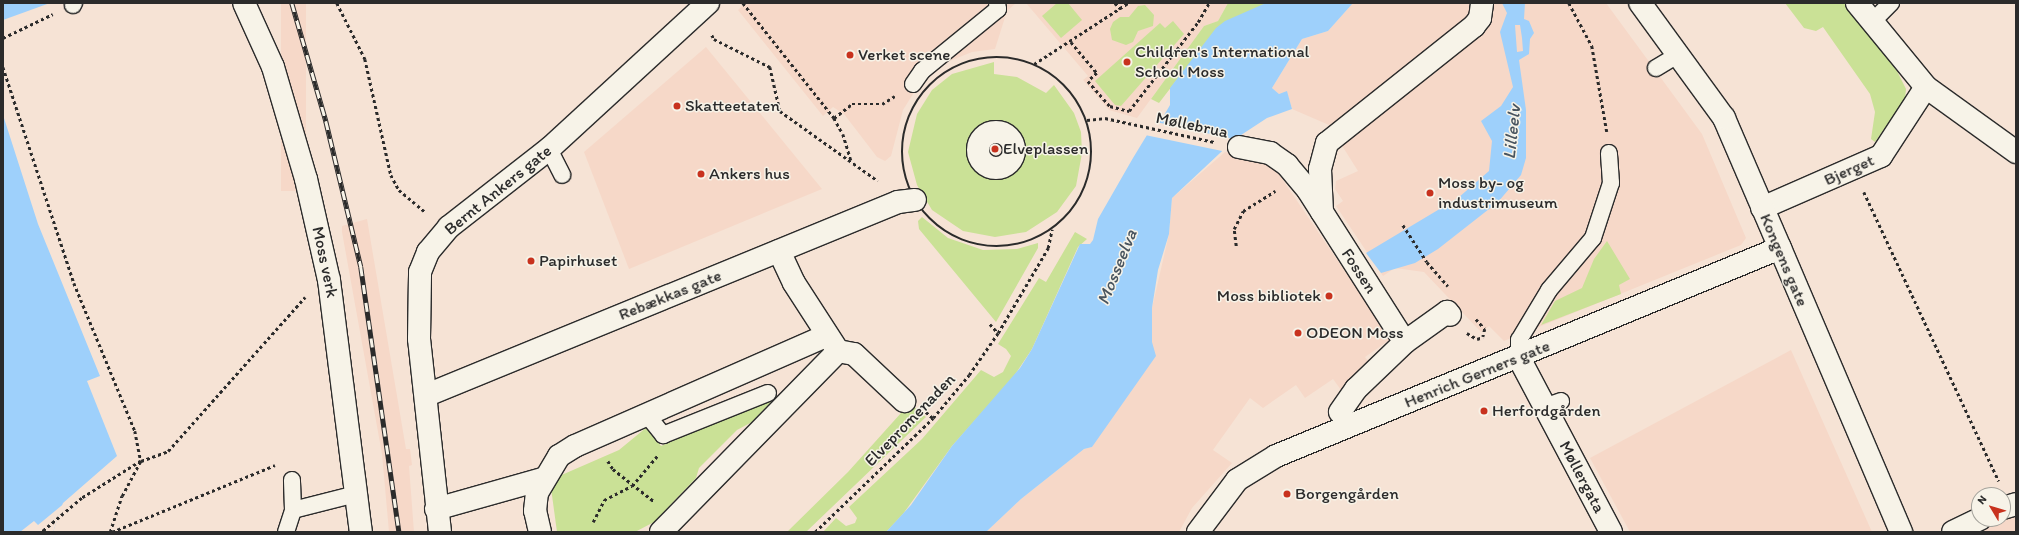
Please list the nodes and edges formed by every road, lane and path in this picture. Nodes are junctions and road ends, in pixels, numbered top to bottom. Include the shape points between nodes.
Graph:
1 (244, 3) edge
2 (337, 3) edge
3 (708, 3) edge
4 (743, 3) edge
5 (997, 3) edge
6 (1115, 3) edge
7 (1128, 3) edge
8 (1209, 3) edge
9 (1482, 3) edge
10 (1569, 3) edge
11 (1640, 3) edge
12 (1857, 3) edge
13 (1891, 3) edge
14 (74, 4) edge
15 (1121, 9) junction
16 (1872, 22) junction
17 (710, 32) dead end
18 (3, 38) edge
19 (1071, 42) junction
20 (1678, 55) junction
21 (1034, 64) junction
22 (3, 67) edge
23 (1656, 68) dead end
24 (919, 86) junction
25 (1926, 86) junction
26 (834, 118) junction
27 (1087, 120) junction
28 (1240, 147) joint
29 (549, 149) junction
30 (2016, 152) edge
31 (1609, 153) joint
32 (851, 161) junction
33 (562, 175) dead end
34 (1300, 181) junction
35 (882, 184) dead end
36 (1862, 186) dead end
37 (912, 198) junction
38 (1762, 208) junction
39 (424, 211) dead end
40 (1322, 212) junction
41 (1403, 225) dead end
42 (1052, 229) junction
43 (1236, 246) dead end
44 (1780, 248) junction
45 (779, 251) junction
46 (1453, 291) dead end
47 (307, 295) dead end
48 (1450, 315) dead end
49 (1473, 315) dead end
50 (990, 324) dead end
51 (998, 333) junction
52 (1471, 337) dead end
53 (1405, 342) junction
54 (832, 343) junction
55 (1519, 358) junction
56 (768, 393) dead end
57 (427, 395) junction
58 (904, 400) dead end
59 (1340, 412) dead end
60 (648, 415) junction
61 (597, 437) junction
62 (142, 461) junction
63 (543, 479) junction
64 (292, 480) joint
65 (2002, 487) edge
66 (356, 494) junction
67 (436, 509) junction
68 (293, 510) junction
69 (1971, 523) edge
70 (671, 527) edge
71 (42, 532) edge
72 (111, 532) edge
73 (286, 532) edge
74 (361, 532) edge
75 (440, 532) edge
76 (540, 532) edge
77 (815, 532) edge
78 (1198, 532) edge
79 (1611, 532) edge
80 (1901, 532) edge
81 (1953, 532) edge

1 - 66 street, Moss verk via 273,67 306,179 330,280
2 - 39 path via 365,59 391,174 399,190
3 - 29 street, Bernt Ankers gate
4 - 26 path
5 - 24 lane via 998,9 922,71
6 - 15 path
7 - 15 path
8 - 19 path via 1198,22 1129,111 1110,106 1088,81 1097,73
9 - 40 street via 1480,18 1474,26 1328,143 1320,169
10 - 31 path via 1592,46
11 - 20 street, Kongens gate
12 - 16 street
13 - 16 lane
14 - 18 path
15 - 19 path
16 - 25 street
17 - 32 path via 714,39 770,67 780,111
19 - 21 path
20 - 23 lane
20 - 38 street, Kongens gate via 1724,118
21 - 24 path via 1002,57 976,59 957,65
21 - 27 path via 1067,87
22 - 62 path via 74,283 135,431
24 - 26 path via 882,104 852,104
24 - 37 path via 906,123 903,143 904,169
25 - 30 street
25 - 38 street, Bjerget via 1881,156
26 - 32 path via 843,134
27 - 28 path, Møllebrua via 1105,118
27 - 42 path via 1091,140 1087,180 1067,216
28 - 34 street, Fossen via 1270,153 1287,165
29 - 33 lane
29 - 57 street, Bernt Ankers gate via 449,227 428,252 420,272 419,339
31 - 55 lane via 1611,183 1593,238 1549,290 1519,340
32 - 35 path
34 - 40 street, Fossen
34 - 43 path via 1262,197 1243,211 1234,229
36 - 65 path via 1950,381
37 - 42 path via 941,228 977,244 1016,244
37 - 45 street, Rebækkas gate
38 - 44 street, Kongens gate
40 - 53 street, Fossen
41 - 46 path via 1427,262
42 - 51 path, Elvepromenaden via 1048,248
44 - 55 street, Henrich Gerners gate
44 - 80 street, Kongens gate
45 - 54 street via 794,283
45 - 57 street, Rebækkas gate
47 - 62 path via 168,451
48 - 53 street via 1447,312
49 - 52 path via 1485,329 1483,337
50 - 51 path
51 - 77 path, Elvepromenaden via 969,375 933,418
53 - 59 street via 1356,389
54 - 58 street via 854,354
54 - 60 street
54 - 70 street
55 - 78 street, Henrich Gerners gate via 1345,426 1253,469 1225,492
55 - 79 street, Møllergata via 1552,404
56 - 60 lane via 663,435
57 - 67 street, Bernt Ankers gate
60 - 61 street
61 - 63 street via 560,456
61 - 70 path via 613,470
62 - 71 path via 82,498
62 - 72 path via 122,496
63 - 67 street
63 - 76 street via 535,511
64 - 68 lane
64 - 72 path via 285,460
66 - 68 lane
66 - 74 street, Moss verk
67 - 75 street, Bernt Ankers gate
68 - 73 lane
69 - 81 street

